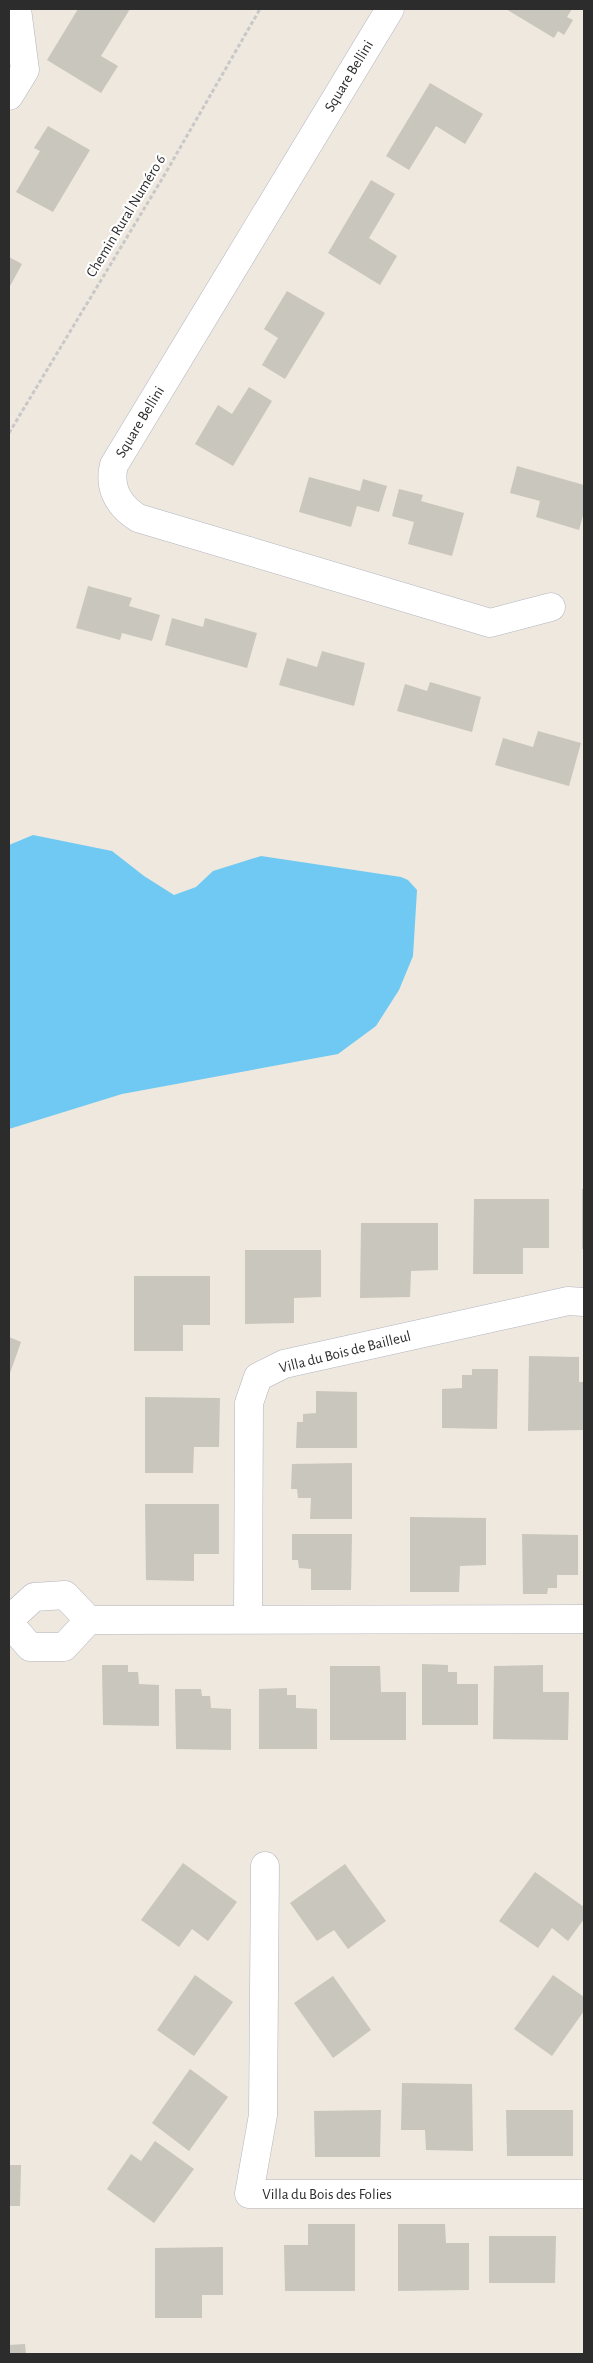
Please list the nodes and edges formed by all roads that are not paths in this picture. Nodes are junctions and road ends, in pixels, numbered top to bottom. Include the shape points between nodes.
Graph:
1 (18, 9) edge
2 (390, 9) edge
3 (9, 96) edge
4 (551, 606) dead end
5 (584, 1302) edge
6 (584, 1619) edge
7 (89, 1620) junction
8 (248, 1620) junction
9 (9, 1622) edge
10 (266, 1866) dead end
11 (584, 2194) edge

1 - 3 street via 25,70
2 - 4 street, Square Bellini via 114,465 111,476 115,493 124,508 138,518 490,623
5 - 8 street, Villa du Bois de Bailleul via 568,1301 284,1364 258,1377 250,1403
6 - 8 street
7 - 8 street
7 - 9 street via 65,1595 34,1596
7 - 9 street via 64,1647 30,1647
10 - 11 street, Villa du Bois des Folies via 263,2115 249,2194

